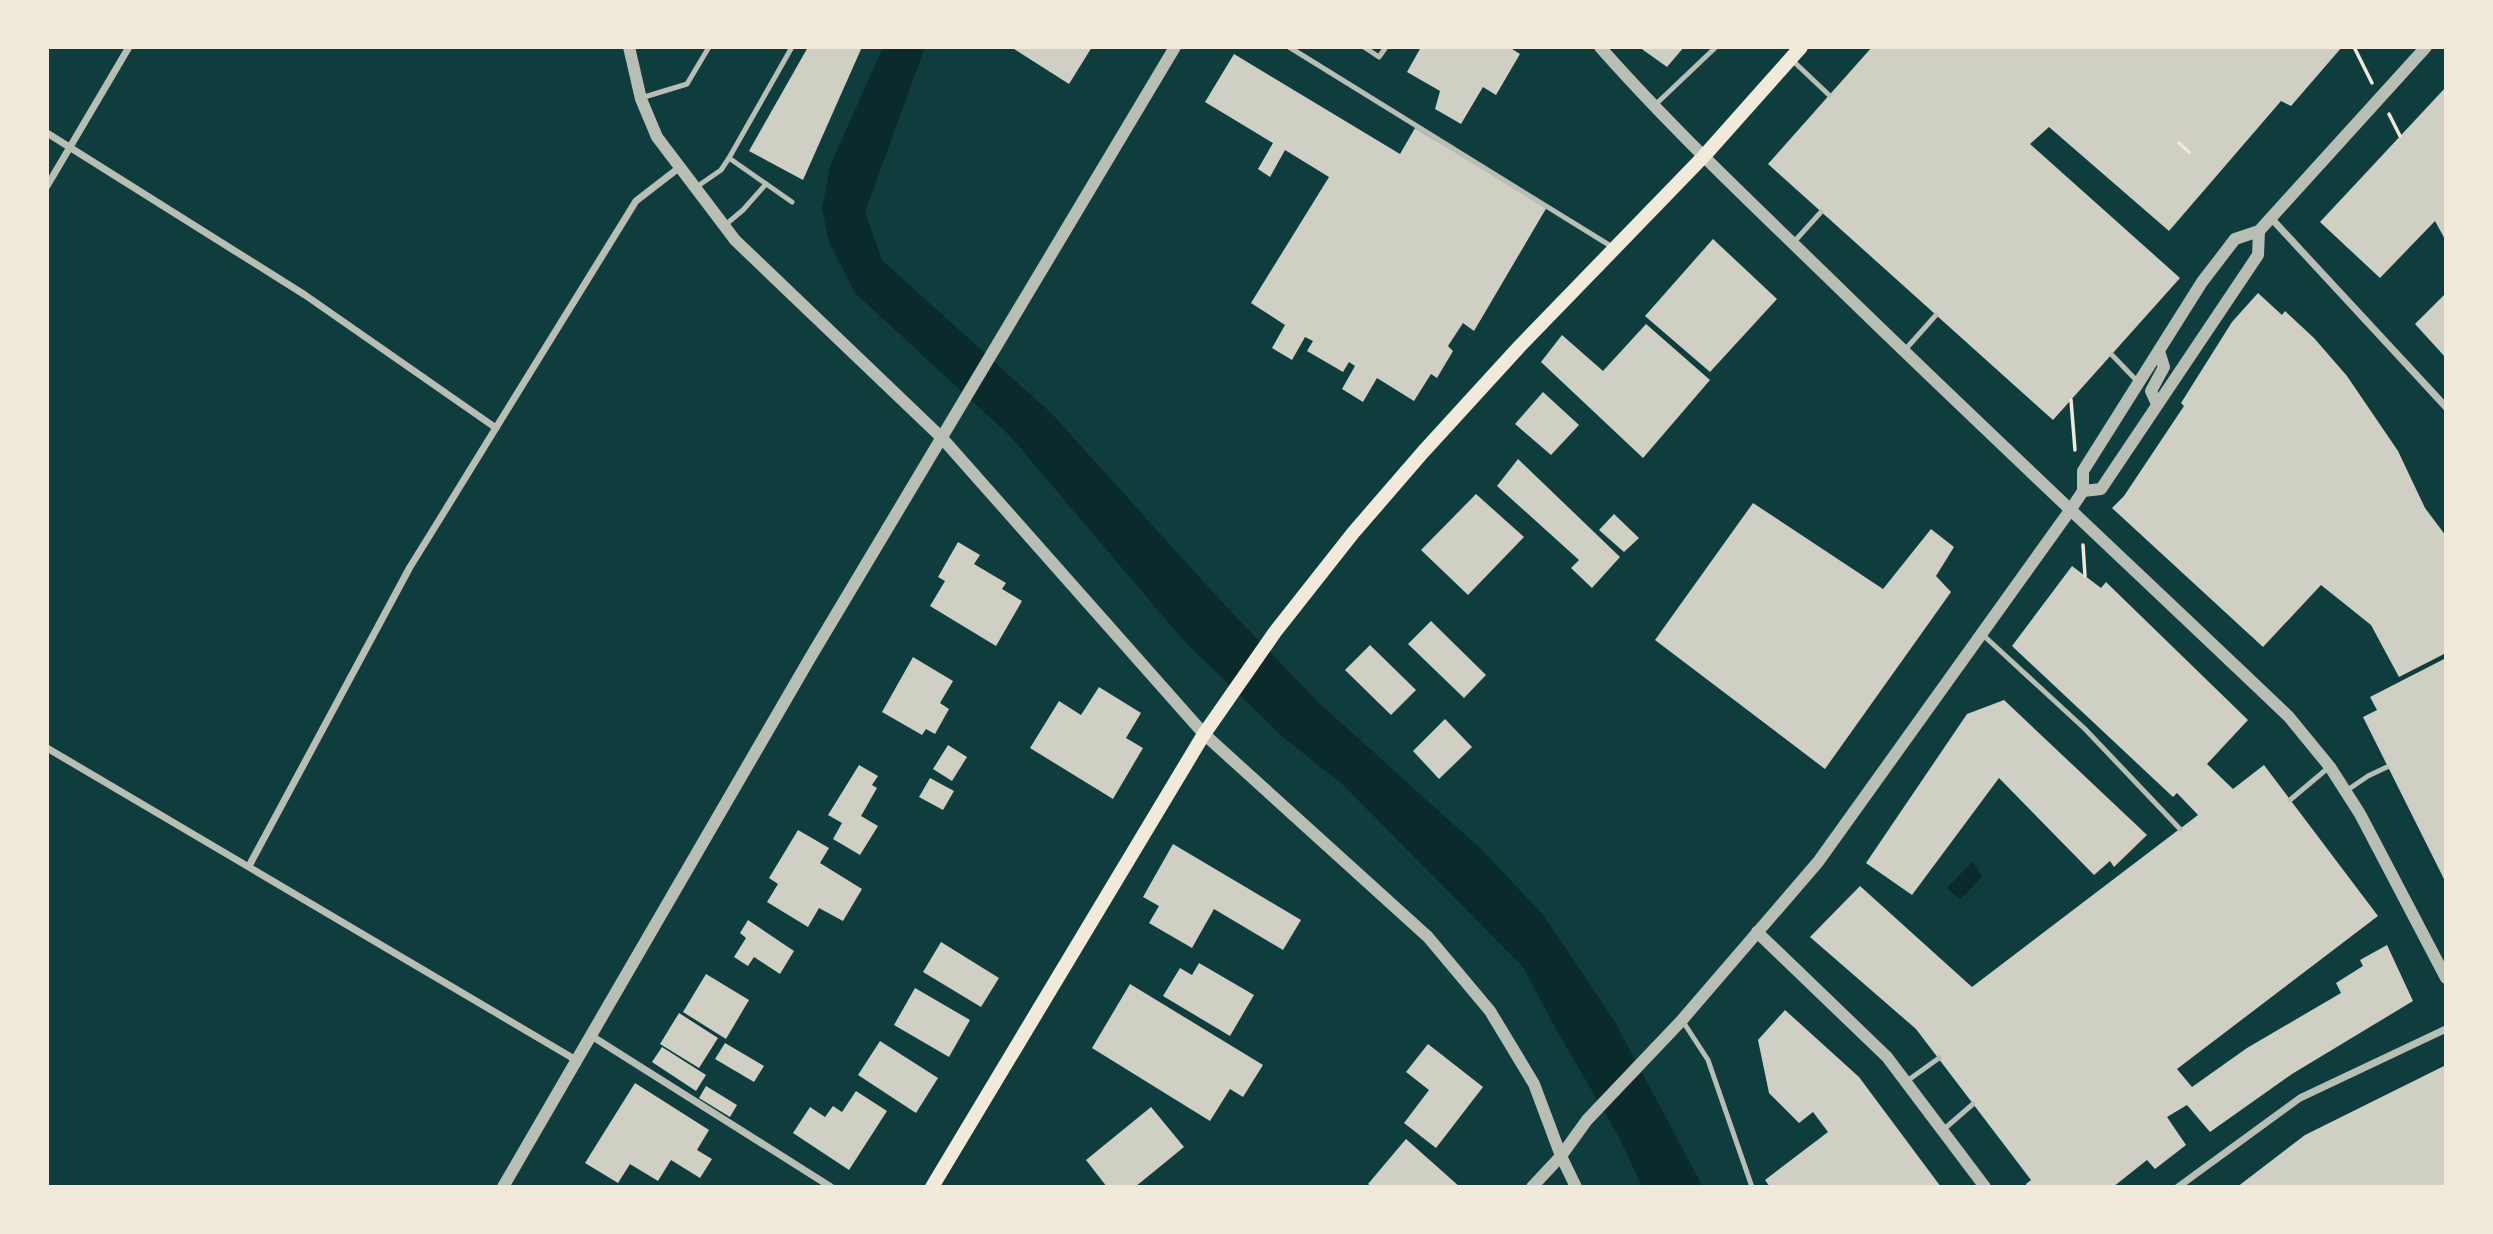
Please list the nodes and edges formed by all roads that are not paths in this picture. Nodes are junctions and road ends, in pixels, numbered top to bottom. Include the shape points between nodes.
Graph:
1 (129, 47) edge
2 (629, 47) edge
3 (709, 47) edge
4 (792, 47) edge
5 (1175, 47) edge
6 (1289, 47) edge
7 (1364, 47) edge
8 (1386, 47) edge
9 (1600, 47) edge
10 (1716, 47) edge
11 (1801, 47) edge
12 (2426, 47) edge
13 (1791, 59) junction
14 (1829, 95) dead end
15 (641, 99) junction
16 (1654, 106) junction
17 (47, 133) edge
18 (70, 148) junction
19 (1704, 156) junction
20 (729, 158) junction
21 (680, 167) junction
22 (766, 184) junction
23 (47, 186) edge
24 (695, 188) junction
25 (792, 202) dead end
26 (1821, 212) dead end
27 (2270, 217) junction
28 (724, 226) junction
29 (2259, 231) junction
30 (1793, 243) junction
31 (1614, 248) junction
32 (1936, 315) dead end
33 (1904, 351) junction
34 (2159, 351) junction
35 (2112, 355) dead end
36 (2139, 383) junction
37 (2445, 403) edge
38 (2157, 404) junction
39 (496, 428) junction
40 (942, 438) junction
41 (2083, 491) junction
42 (2071, 509) junction
43 (1982, 634) junction
44 (1204, 734) junction
45 (47, 748) edge
46 (2330, 767) junction
47 (2387, 767) dead end
48 (2346, 791) junction
49 (2290, 800) dead end
50 (2180, 829) dead end
51 (249, 866) junction
52 (1757, 932) junction
53 (2446, 978) edge
54 (1682, 1020) junction
55 (2446, 1029) edge
56 (590, 1035) junction
57 (1939, 1058) dead end
58 (576, 1060) junction
59 (1907, 1082) junction
60 (1973, 1104) dead end
61 (1942, 1130) junction
62 (1561, 1156) junction
63 (503, 1187) edge
64 (831, 1187) edge
65 (932, 1187) edge
66 (1532, 1187) edge
67 (1576, 1187) edge
68 (1752, 1187) edge
69 (1985, 1187) edge
70 (2178, 1187) edge

1 - 18 street
2 - 15 street
3 - 15 lane via 687,84
4 - 20 lane
5 - 40 street
6 - 31 lane
7 - 8 lane via 1379,57
9 - 16 street
10 - 16 lane
11 - 13 main road
12 - 27 street
13 - 14 lane
13 - 19 main road
15 - 21 street via 657,137
16 - 19 street
17 - 18 street
18 - 23 street
18 - 39 street via 305,295
19 - 30 street
19 - 31 main road
20 - 22 lane
20 - 24 lane via 722,170
21 - 24 street
21 - 39 street via 636,201
22 - 25 lane
22 - 28 lane
24 - 28 street
26 - 30 lane
27 - 29 street
27 - 37 street
28 - 40 street
29 - 34 street via 2235,239
29 - 38 street via 2258,256
30 - 33 street
31 - 44 main road via 1519,346 1353,533 1275,632
32 - 33 lane
33 - 42 street
34 - 36 street
34 - 38 street via 2164,367 2151,391
35 - 36 lane
36 - 41 street via 2083,471
38 - 41 street via 2101,489
39 - 51 street via 410,567
40 - 44 street
40 - 56 street
41 - 42 street
42 - 43 street
42 - 46 street via 2288,717
43 - 50 lane via 2085,729
43 - 52 street via 1818,862
44 - 62 street via 1428,937 1496,1021 1534,1084
44 - 65 main road
45 - 51 street
46 - 48 street
46 - 49 lane
47 - 48 lane
48 - 53 street
51 - 58 street
52 - 54 street
52 - 59 street via 1887,1057
54 - 62 street via 1587,1121
54 - 68 lane via 1708,1060
55 - 70 street via 2300,1098
56 - 58 street
56 - 64 street
57 - 59 lane
58 - 63 street
59 - 61 street
60 - 61 lane
61 - 69 street
62 - 66 street
62 - 67 street

